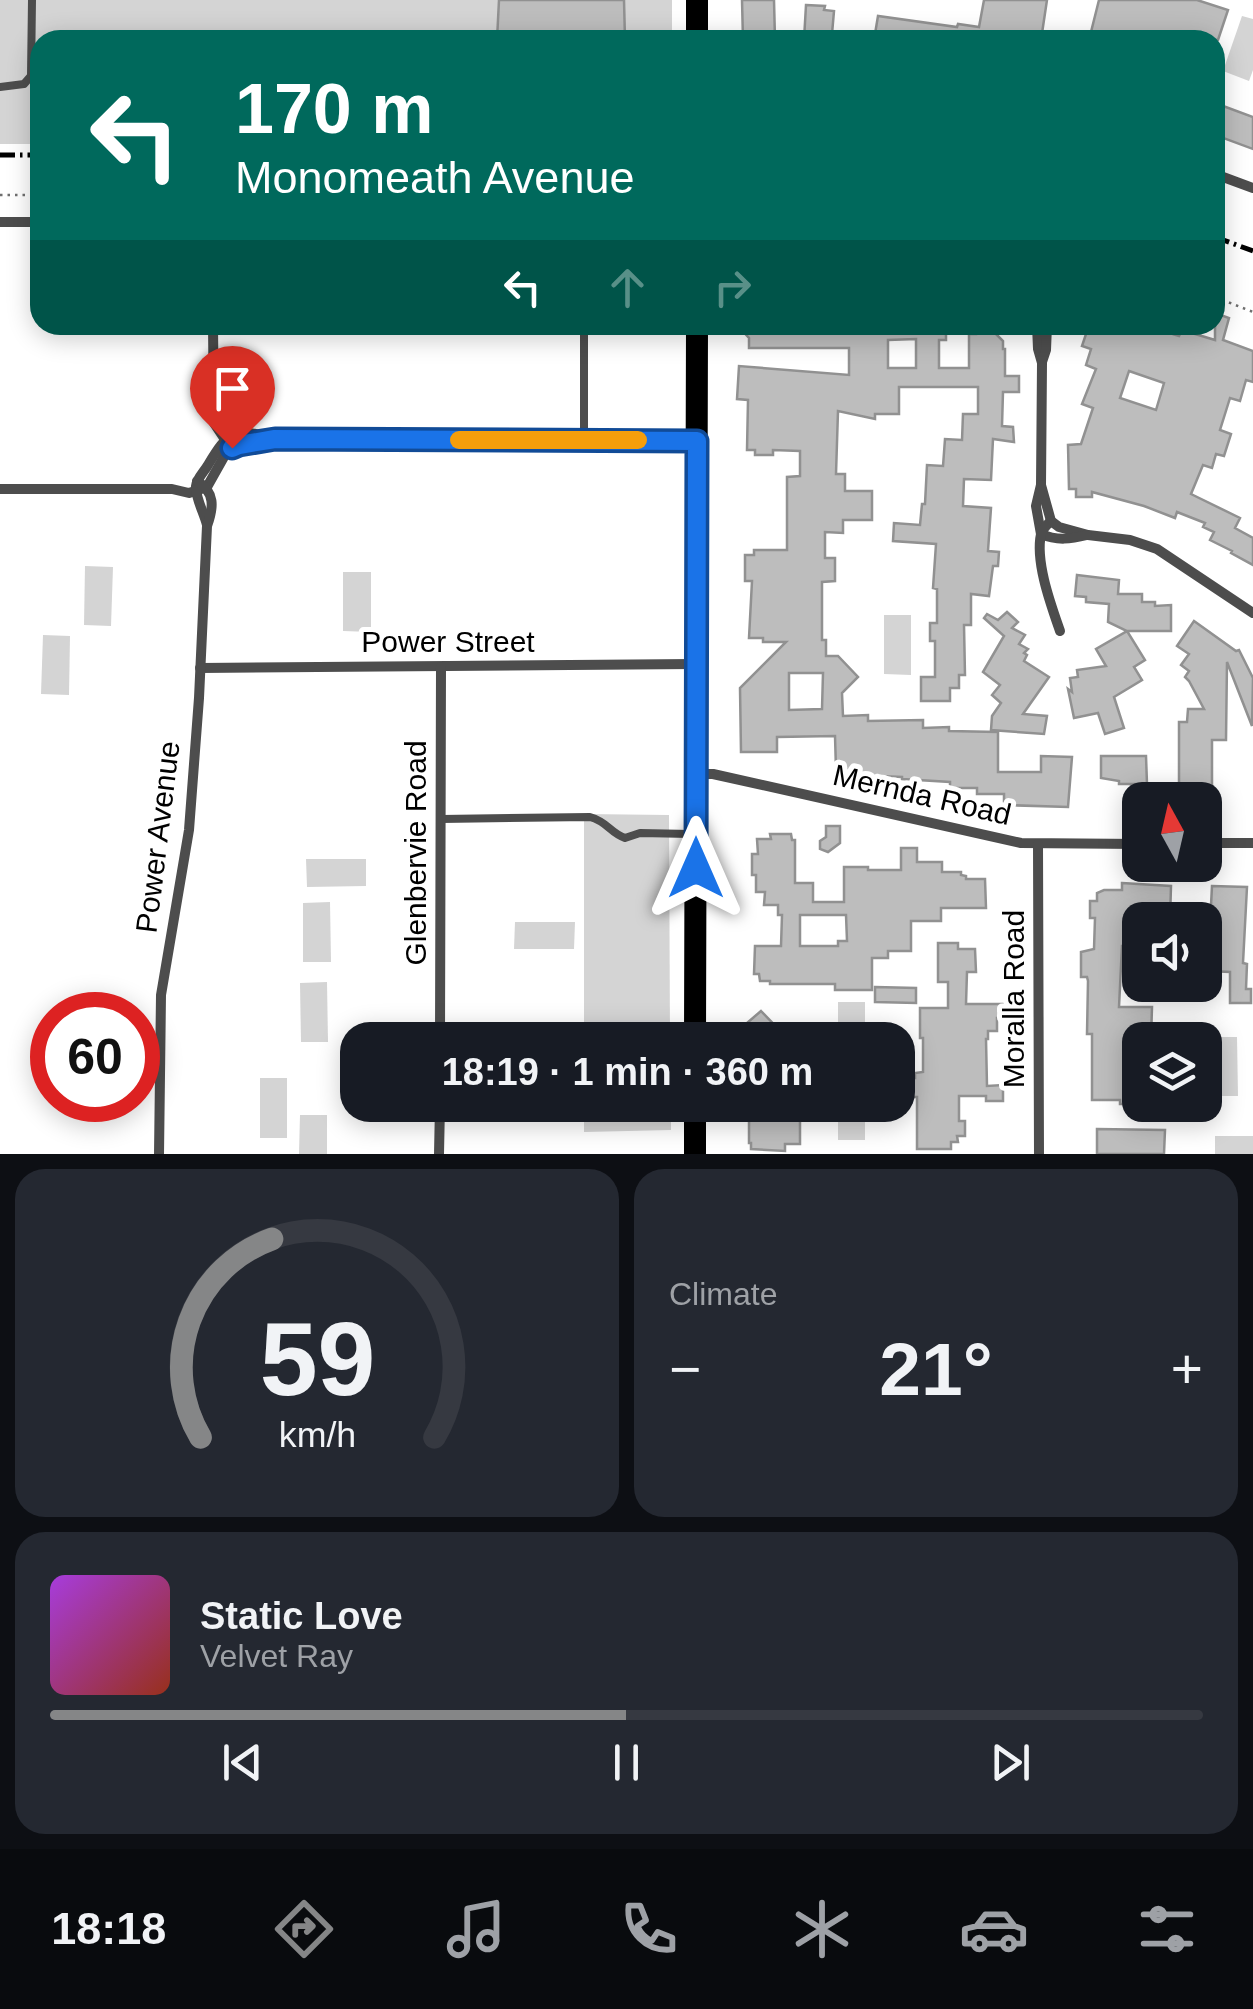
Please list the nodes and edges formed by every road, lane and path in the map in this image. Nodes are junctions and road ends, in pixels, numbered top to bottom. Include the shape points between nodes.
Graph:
1 (32, 0) edge
2 (697, 0) edge
3 (32, 30) edge
4 (697, 30) edge
5 (30, 77) edge
6 (0, 87) edge
7 (1225, 178) edge
8 (1253, 188) edge
9 (0, 195) edge
10 (30, 196) edge
11 (0, 222) edge
12 (30, 222) edge
13 (1225, 301) edge
14 (1253, 312) edge
15 (213, 335) edge
16 (584, 335) edge
17 (697, 335) edge
18 (1037, 335) edge
19 (1046, 335) edge
20 (1042, 363) junction
21 (584, 440) junction
22 (697, 441) junction
23 (228, 444) junction
24 (1041, 485) junction
25 (200, 486) junction
26 (0, 489) edge
27 (1051, 521) junction
28 (1041, 534) junction
29 (1088, 535) junction
30 (1253, 612) edge
31 (1060, 631) dead end
32 (696, 664) junction
33 (441, 667) junction
34 (200, 668) junction
35 (696, 774) junction
36 (441, 819) junction
37 (696, 834) junction
38 (1222, 843) edge
39 (1253, 843) edge
40 (1038, 844) junction
41 (1122, 844) edge
42 (440, 1022) edge
43 (695, 1022) edge
44 (440, 1122) edge
45 (695, 1122) edge
46 (159, 1154) edge
47 (439, 1154) edge
48 (695, 1154) edge
49 (1039, 1154) edge

1 - 3 lane
2 - 4 main road
5 - 6 lane
7 - 8 street
9 - 10 path
11 - 12 street
13 - 14 path
15 - 23 street via 214,423
16 - 21 lane
17 - 22 main road
18 - 20 street
19 - 20 street
20 - 24 street
21 - 22 street
21 - 23 street
22 - 32 main road
23 - 25 street
24 - 27 street
24 - 28 street
25 - 26 street via 188,493
25 - 34 street, Power Avenue via 212,500
27 - 28 street
27 - 29 street
28 - 29 street
28 - 31 street via 1044,579
29 - 30 street via 1157,548
32 - 33 street, Power Street
32 - 35 main road
33 - 34 street, Power Street
33 - 36 street, Glenbervie Road
34 - 46 street, Power Avenue via 189,830 161,995
35 - 37 main road
35 - 40 street, Mernda Road
36 - 37 lane via 590,817 625,838
36 - 42 street, Glenbervie Road
37 - 43 main road
38 - 39 street
40 - 41 street, Mernda Road
40 - 49 street, Moralla Road
44 - 47 street
45 - 48 main road

